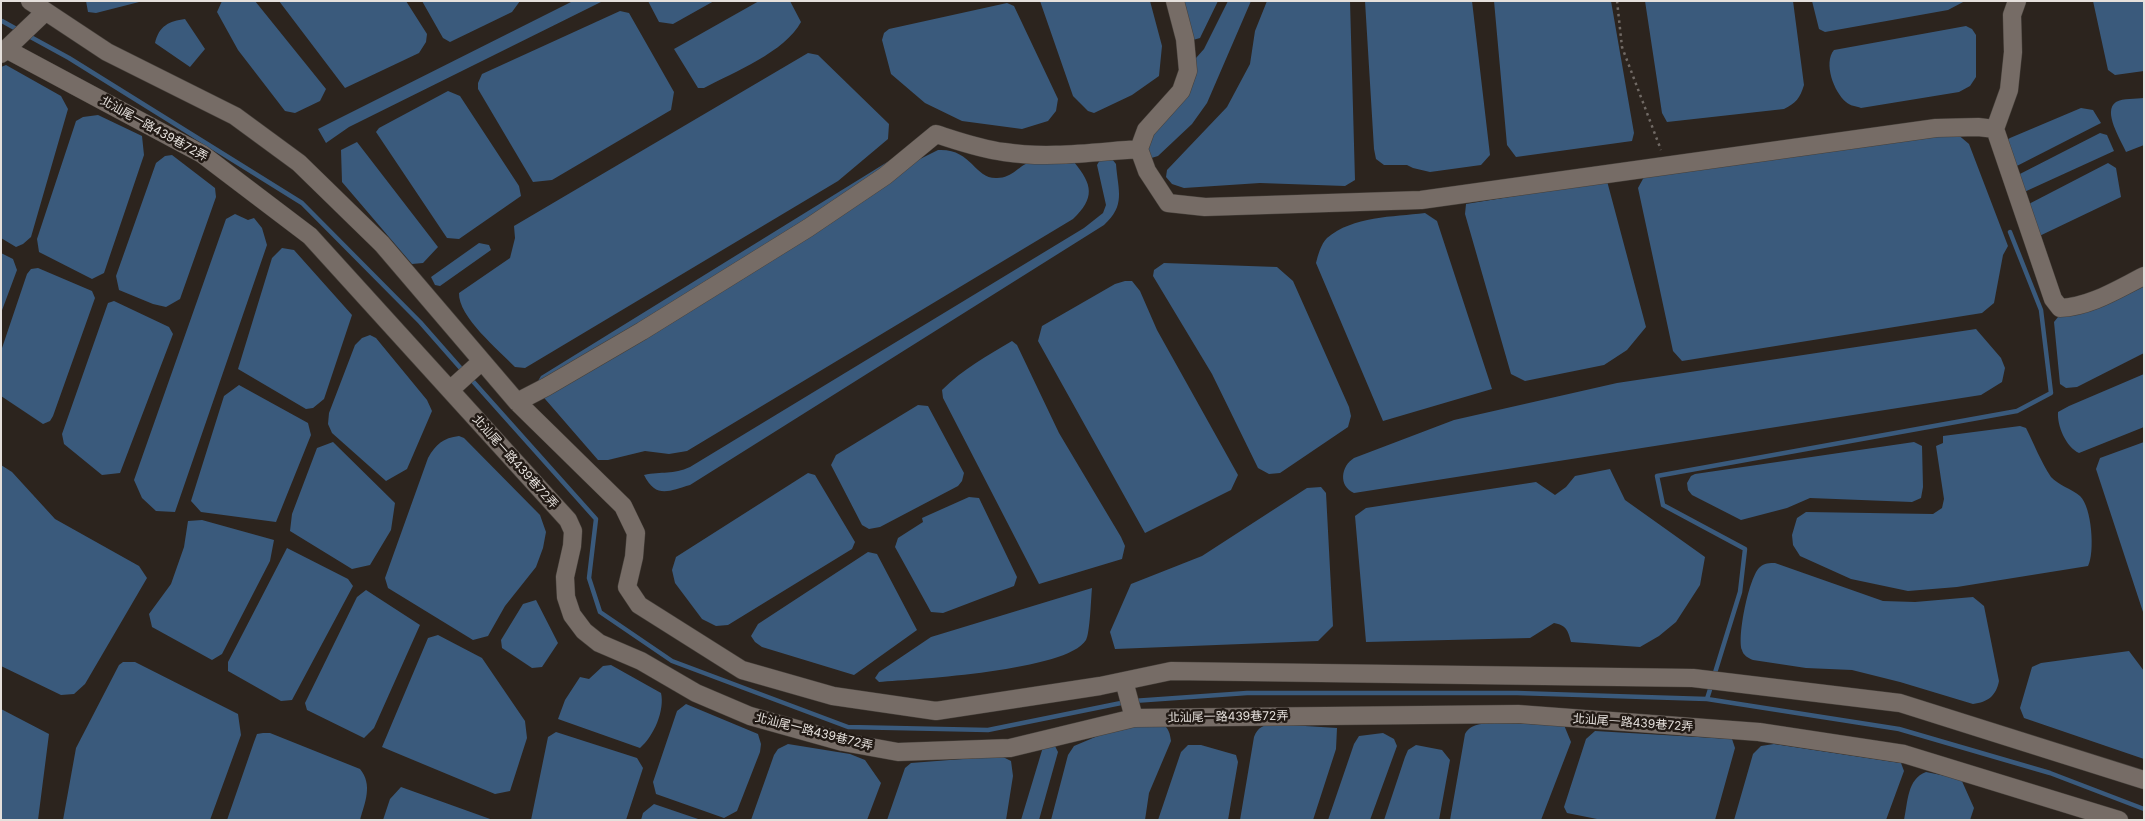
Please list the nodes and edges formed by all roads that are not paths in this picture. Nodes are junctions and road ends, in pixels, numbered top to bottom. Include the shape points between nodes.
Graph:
1 (30, 1) edge
2 (1175, 1) edge
3 (2017, 1) edge
4 (45, 12) junction
5 (4, 51) edge
6 (1995, 130) junction
7 (1139, 148) junction
8 (2144, 276) edge
9 (482, 361) junction
10 (450, 390) junction
11 (517, 402) junction
12 (1124, 681) junction
13 (1134, 718) junction
14 (2144, 780) edge
15 (2119, 820) edge

1 - 4 lane
2 - 7 lane via 1185,39 1188,71 1181,91 1146,130
3 - 6 lane via 2012,15 2009,90
4 - 5 lane
4 - 9 lane via 107,52 235,116 299,163 382,244
5 - 10 lane, 北汕尾一路439巷72弄 via 202,154 250,189 310,236
6 - 7 lane via 1936,128 1421,200 1205,207 1168,203 1147,171
6 - 8 lane via 2053,299 2060,308 2073,308
7 - 11 lane via 1044,155 1004,152 936,134 885,176 808,228 642,331
9 - 10 lane
9 - 11 lane
10 - 13 lane, 北汕尾一路439巷72弄 via 568,520 573,531 565,577 566,597 572,615 584,631 696,693 750,716 843,742 898,752 1010,748
11 - 12 lane via 623,506 636,533 627,587 639,605 742,670 833,696 936,711
12 - 13 lane
12 - 14 lane via 1171,671 1693,678 1900,703
13 - 15 lane, 北汕尾一路439巷72弄 via 1518,714 1759,732 1904,754

